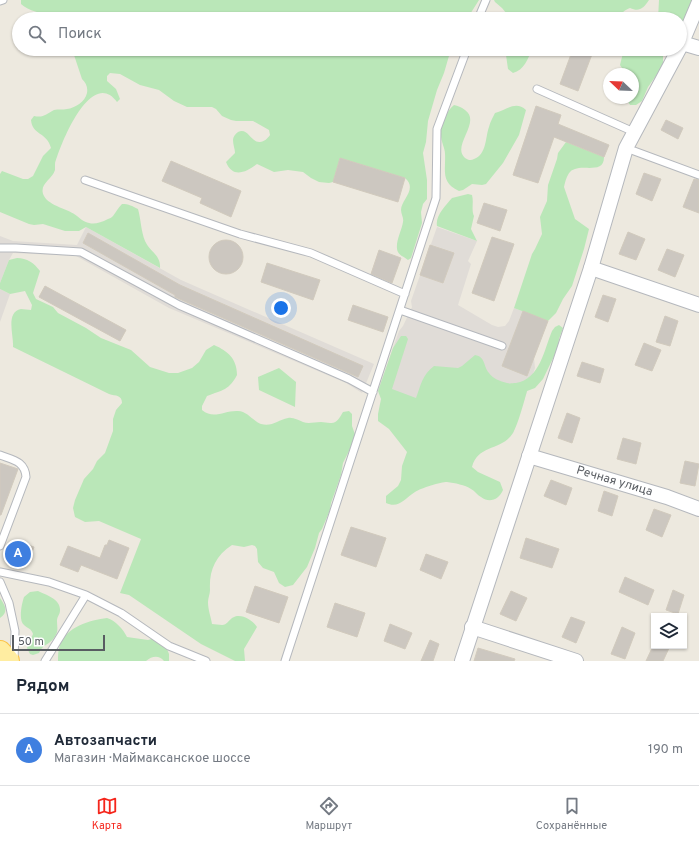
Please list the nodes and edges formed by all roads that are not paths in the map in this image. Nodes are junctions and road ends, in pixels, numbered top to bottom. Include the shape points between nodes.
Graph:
1 (3, 0) edge
2 (486, 0) edge
3 (0, 1) edge
4 (699, 2) edge
5 (481, 12) edge
6 (687, 30) edge
7 (687, 47) edge
8 (699, 48) edge
9 (464, 56) edge
10 (675, 56) edge
11 (537, 89) dead end
12 (634, 132) junction
13 (626, 148) junction
14 (699, 175) edge
15 (86, 180) dead end
16 (0, 248) edge
17 (591, 268) junction
18 (405, 294) junction
19 (699, 305) edge
20 (400, 310) junction
21 (502, 346) dead end
22 (373, 392) junction
23 (0, 455) edge
24 (529, 456) junction
25 (699, 509) edge
26 (0, 546) edge
27 (0, 572) edge
28 (0, 582) edge
29 (86, 595) junction
30 (472, 628) junction
31 (0, 652) edge
32 (8, 661) edge
33 (14, 661) edge
34 (45, 661) edge
35 (206, 661) edge
36 (286, 661) edge
37 (462, 661) edge
38 (576, 661) edge

1 - 3 lane
2 - 5 lane
4 - 6 street
7 - 8 street
9 - 18 lane via 437,129 436,198
10 - 12 street
11 - 12 lane
12 - 13 street
13 - 14 lane
13 - 17 street
15 - 18 lane via 240,234 311,253
16 - 22 lane via 81,252 179,305 349,379
17 - 19 street
17 - 24 street
18 - 20 lane
20 - 21 lane
20 - 22 lane
22 - 36 lane
23 - 26 lane via 20,463 26,477
24 - 25 street, Речная улица
24 - 30 street
27 - 29 lane via 49,582
28 - 33 lane via 9,603 15,631
29 - 34 lane
29 - 35 lane via 121,613 169,646
30 - 37 street
30 - 38 street
31 - 32 main road

